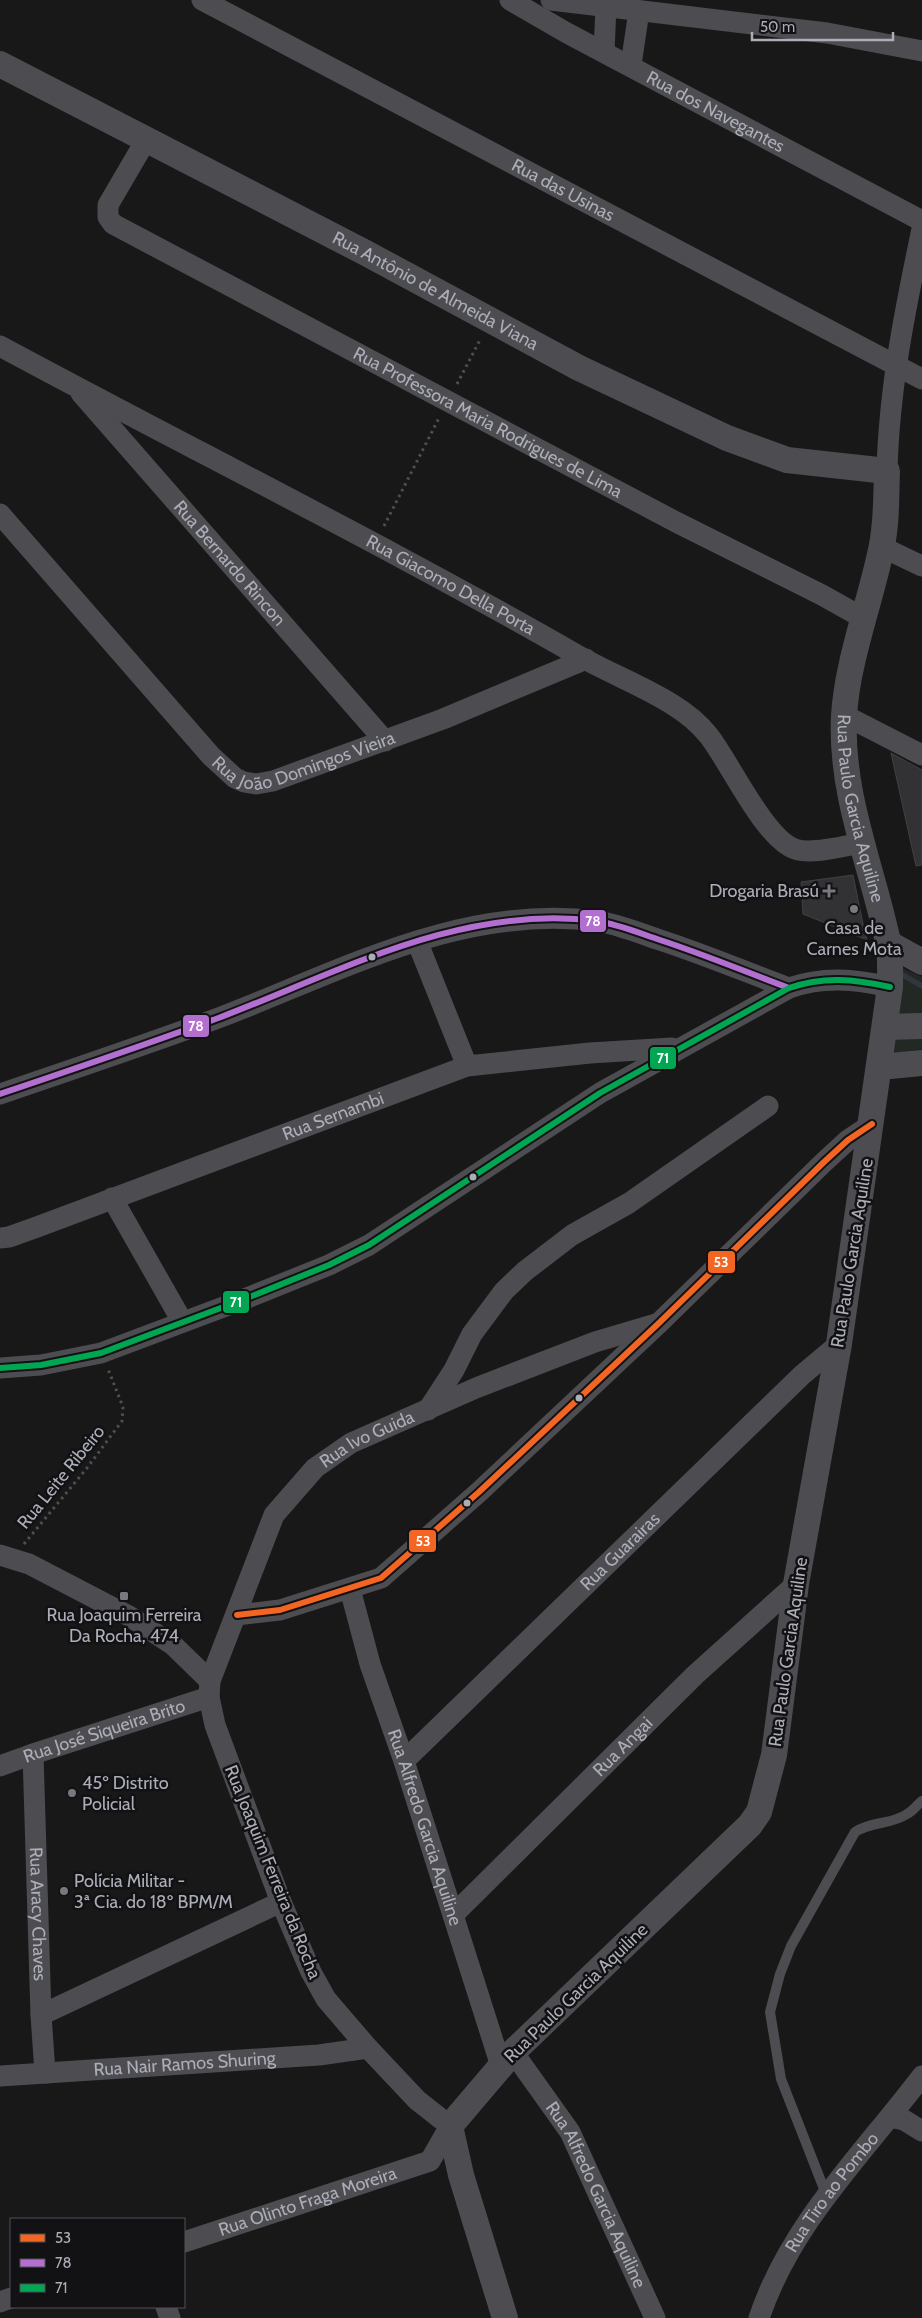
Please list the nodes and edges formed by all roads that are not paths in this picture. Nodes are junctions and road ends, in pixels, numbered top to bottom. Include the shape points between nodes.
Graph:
1 (202, 0) edge
2 (510, 0) edge
3 (551, 0) edge
4 (228, 5) edge
5 (606, 6) junction
6 (639, 11) junction
7 (922, 51) edge
8 (604, 52) junction
9 (0, 64) edge
10 (631, 66) junction
11 (146, 140) junction
12 (922, 221) edge
13 (922, 230) edge
14 (0, 346) edge
15 (896, 366) junction
16 (922, 379) edge
17 (75, 387) junction
18 (887, 471) junction
19 (0, 514) edge
20 (882, 548) junction
21 (922, 566) edge
22 (863, 618) junction
23 (586, 659) junction
24 (844, 715) junction
25 (386, 741) junction
26 (922, 755) edge
27 (861, 843) junction
28 (417, 941) junction
29 (888, 943) junction
30 (922, 962) edge
31 (890, 987) junction
32 (789, 988) junction
33 (922, 1026) edge
34 (885, 1027) junction
35 (678, 1048) junction
36 (922, 1063) edge
37 (467, 1066) junction
38 (880, 1067) junction
39 (0, 1094) edge
40 (768, 1106) dead end
41 (872, 1124) junction
42 (112, 1198) junction
43 (0, 1238) edge
44 (182, 1321) junction
45 (660, 1323) junction
46 (839, 1344) junction
47 (0, 1368) edge
48 (428, 1410) junction
49 (6, 1557) edge
50 (796, 1584) junction
51 (350, 1589) junction
52 (237, 1615) junction
53 (210, 1689) junction
54 (33, 1754) junction
55 (404, 1761) junction
56 (0, 1766) edge
57 (922, 1801) edge
58 (281, 1902) junction
59 (453, 1915) junction
60 (41, 2015) junction
61 (368, 2048) junction
62 (507, 2059) junction
63 (45, 2073) junction
64 (0, 2076) edge
65 (922, 2076) edge
66 (890, 2118) junction
67 (450, 2126) junction
68 (922, 2131) edge
69 (430, 2161) junction
70 (461, 2175) junction
71 (826, 2194) junction
72 (185, 2242) edge
73 (505, 2318) edge
74 (655, 2318) edge
75 (759, 2318) edge

1 - 4 street, Rua das Usinas
2 - 8 street, Rua dos Navegantes
3 - 5 street
4 - 15 street, Rua das Usinas
5 - 6 street
5 - 8 street
6 - 7 street via 827,33
6 - 10 street
8 - 10 street, Rua dos Navegantes
9 - 11 street, Rua Antônio de Almeida Viana
10 - 12 street, Rua dos Navegantes
11 - 18 street, Rua Antônio de Almeida Viana via 579,368 754,450 787,460
11 - 22 street, Rua Professora Maria Rodrigues de Lima via 108,205 108,218 113,224
13 - 15 street, Rua Paulo Garcia Aquiline
14 - 17 street, Rua Giacomo Della Porta
15 - 16 street, Rua das Usinas
15 - 18 street, Rua Paulo Garcia Aquiline
17 - 23 street, Rua Giacomo Della Porta via 128,412
17 - 25 street, Rua Bernardo Rincon
18 - 20 street, Rua Paulo Garcia Aquiline
19 - 25 street, Rua João Domingos Vieira via 160,700 235,778 256,784 273,781
20 - 21 street
20 - 22 street, Rua Paulo Garcia Aquiline
22 - 24 street, Rua Paulo Garcia Aquiline
23 - 25 street, Rua João Domingos Vieira
23 - 27 street, Rua Giacomo Della Porta via 668,701 690,716 709,736 781,841 804,851
24 - 26 street
24 - 27 street, Rua Paulo Garcia Aquiline via 844,760
27 - 29 street, Rua Paulo Garcia Aquiline
28 - 32 street via 477,925 533,918 598,922 696,952
28 - 37 street
28 - 39 street via 221,1017
29 - 30 street
29 - 31 street, Rua Paulo Garcia Aquiline
31 - 32 street via 842,978 814,980
31 - 34 street, Rua Paulo Garcia Aquiline
32 - 35 street
33 - 34 street
34 - 38 street, Rua Paulo Garcia Aquiline
35 - 37 street, Rua Sernambi
35 - 44 street via 572,1111 369,1245 303,1275
36 - 38 street
37 - 42 street, Rua Sernambi
38 - 41 street, Rua Paulo Garcia Aquiline
40 - 48 street via 629,1203 572,1235 525,1271 504,1291 472,1334
41 - 45 street via 830,1156
41 - 46 street, Rua Paulo Garcia Aquiline
42 - 43 street, Rua Sernambi via 16,1235
42 - 44 street
44 - 47 street via 100,1353 41,1365
45 - 48 street, Rua Ivo Guida via 595,1342
45 - 51 street via 479,1492 381,1578
46 - 50 street, Rua Paulo Garcia Aquiline
46 - 55 street, Rua Guarairas via 802,1375
48 - 52 street, Rua Ivo Guida via 352,1444 315,1468 274,1515
49 - 53 street via 29,1564 129,1616 173,1645
50 - 59 street, Rua Angai via 695,1676
50 - 62 street, Rua Paulo Garcia Aquiline via 774,1755 759,1812 750,1825
51 - 52 street via 280,1610
51 - 55 street, Rua Alfredo Garcia Aquiline via 370,1664
52 - 53 street, Rua Ivo Guida
53 - 54 street, Rua José Siqueira Brito
53 - 58 street, Rua Joaquim Ferreira da Rocha via 215,1724
54 - 56 street, Rua José Siqueira Brito
54 - 60 street, Rua Aracy Chaves
55 - 59 street, Rua Alfredo Garcia Aquiline
57 - 71 lane via 907,1815 867,1825 855,1832 791,1946 773,1997 771,2028 781,2080
58 - 60 street
58 - 61 street, Rua Joaquim Ferreira da Rocha via 326,1999
59 - 62 street, Rua Alfredo Garcia Aquiline
60 - 63 street, Rua Aracy Chaves
61 - 63 street, Rua Nair Ramos Shuring via 319,2055
61 - 67 street, Rua Joaquim Ferreira da Rocha via 417,2100
62 - 67 street, Rua Paulo Garcia Aquiline
62 - 74 street, Rua Alfredo Garcia Aquiline via 570,2132
63 - 64 street, Rua Nair Ramos Shuring
65 - 66 street, Rua Tiro ao Pombo
66 - 68 street via 904,2120
66 - 71 street, Rua Tiro ao Pombo
67 - 69 street
67 - 70 street
69 - 70 street
69 - 72 street, Rua Olinto Fraga Moreira
70 - 73 street
71 - 75 street, Rua Tiro ao Pombo via 784,2258

